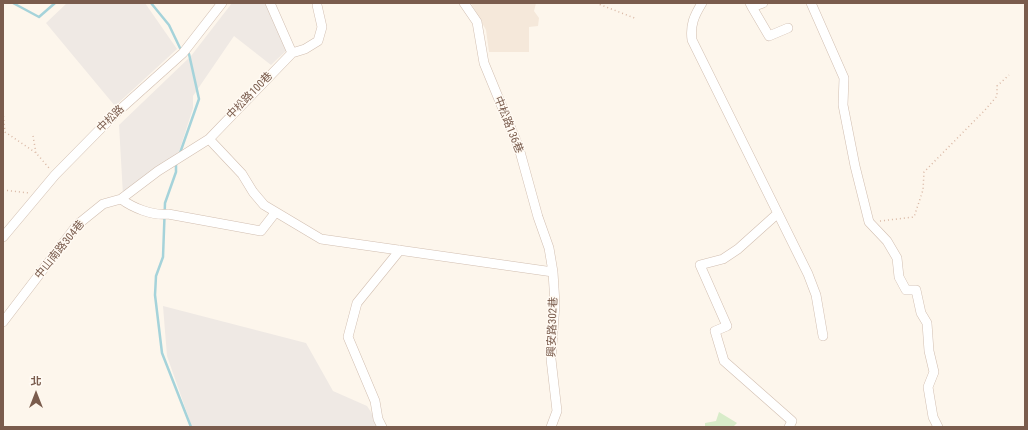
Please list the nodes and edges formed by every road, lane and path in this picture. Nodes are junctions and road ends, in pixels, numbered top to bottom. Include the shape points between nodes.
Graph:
1 (270, 3) edge
2 (464, 3) edge
3 (596, 3) edge
4 (702, 3) edge
5 (763, 3) edge
6 (219, 4) edge
7 (317, 5) dead end
8 (751, 5) edge
9 (811, 5) edge
10 (637, 19) dead end
11 (788, 28) dead end
12 (292, 53) junction
13 (1009, 75) dead end
14 (3, 112) edge
15 (33, 136) dead end
16 (208, 140) junction
17 (36, 153) junction
18 (55, 175) junction
19 (3, 190) edge
20 (39, 194) junction
21 (121, 199) junction
22 (275, 213) junction
23 (777, 214) junction
24 (869, 222) junction
25 (3, 237) edge
26 (400, 250) junction
27 (553, 272) junction
28 (3, 322) edge
29 (823, 336) dead end
30 (382, 427) edge
31 (551, 427) edge
32 (789, 427) edge
33 (938, 427) edge

1 - 12 street
2 - 27 street, 中松路136巷 via 477,22 484,63 519,148 549,248
3 - 10 path
4 - 23 street via 692,19 692,40
5 - 8 street
6 - 18 street, 中松路 via 182,53 115,114
7 - 12 street, 中松路100巷 via 322,27 318,41
8 - 11 street via 769,36
9 - 24 street via 844,78 843,105 854,166
12 - 16 street, 中松路100巷
13 - 24 path via 998,86 997,96 985,110 924,172 923,190 914,217
14 - 17 path via 5,132
15 - 17 path
16 - 21 street, 中山南路304巷
16 - 22 street via 242,174 264,205
17 - 18 path
18 - 20 street, 中松路
19 - 20 path
20 - 25 street, 中松路
21 - 22 street via 130,206 161,215 168,214 261,231
21 - 28 street, 中山南路304巷 via 103,204 77,225
22 - 26 street via 321,239
23 - 29 street via 816,295
23 - 32 street via 738,249 723,258 700,265 727,326 715,331 724,361 792,421
24 - 33 street via 887,241 897,258 899,277 906,290 916,290 926,323 934,372 928,387
26 - 27 street
26 - 30 street via 357,303 348,338 376,401 378,419
27 - 31 street, 興安路302巷 via 554,325 551,359 557,411

